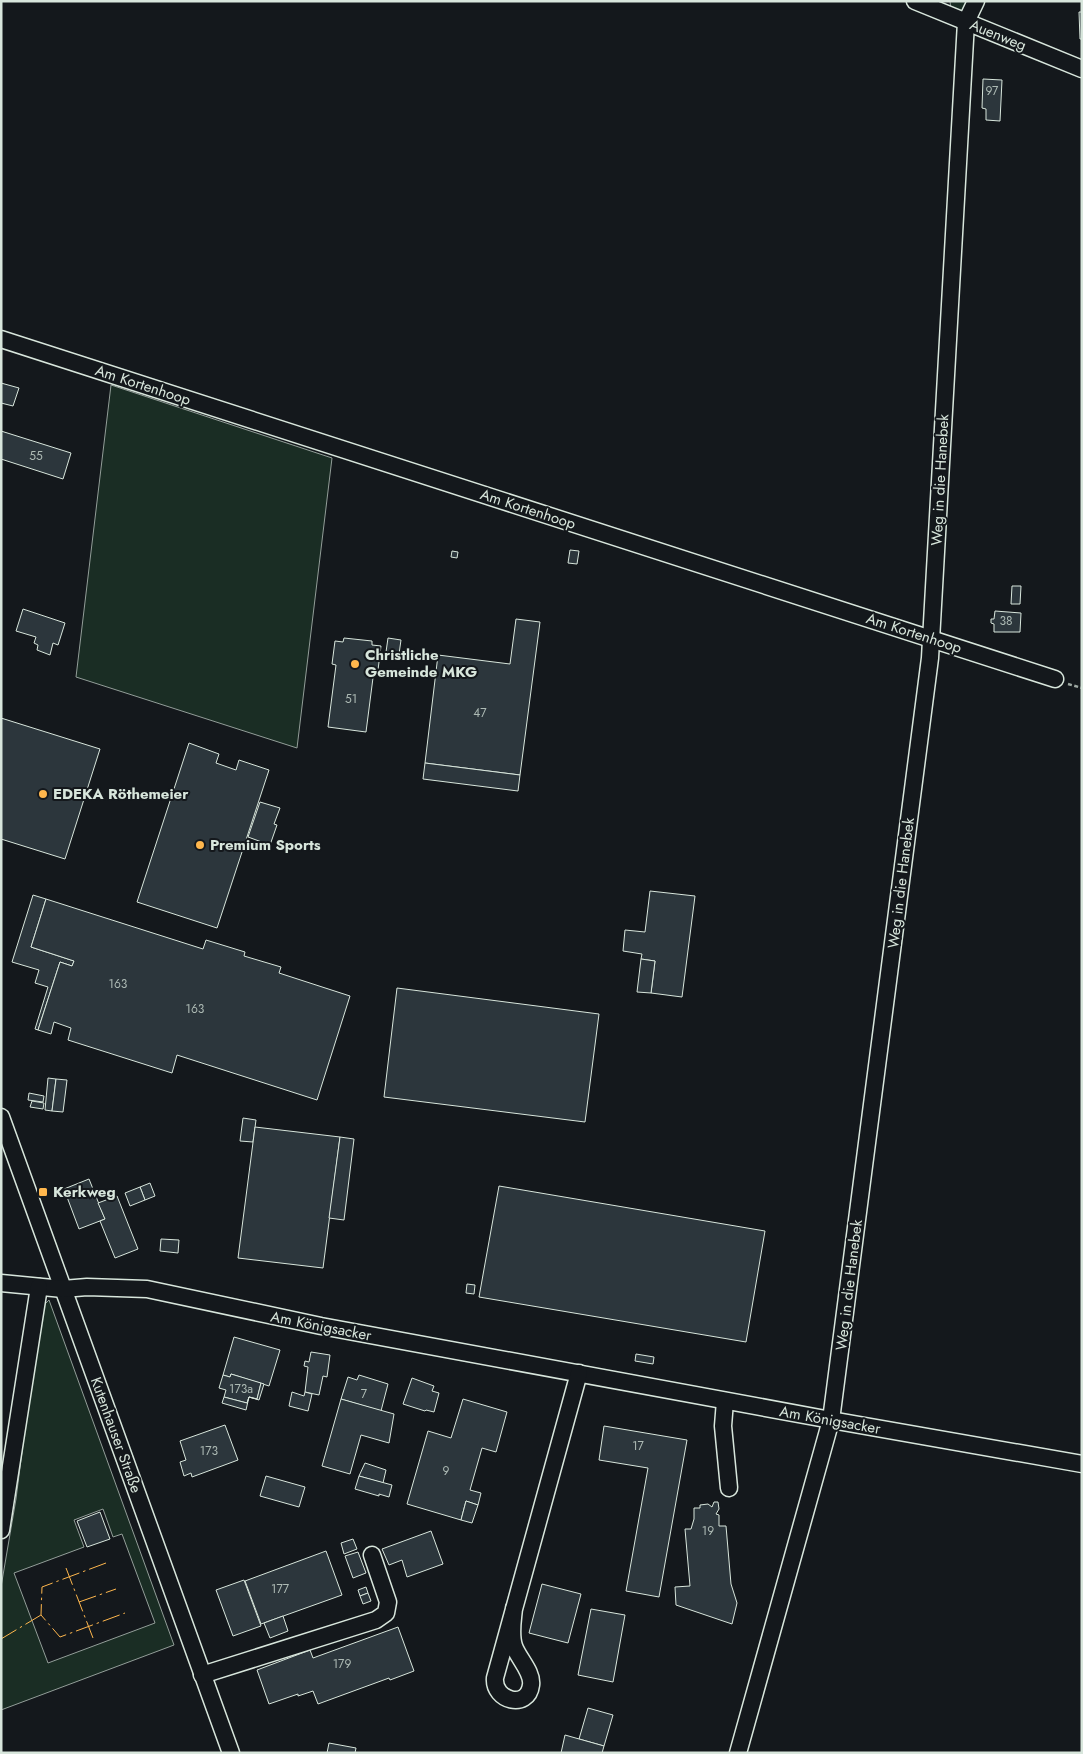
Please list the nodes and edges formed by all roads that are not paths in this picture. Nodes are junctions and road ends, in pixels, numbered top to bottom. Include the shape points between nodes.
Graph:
1 (915, 1) edge
2 (976, 1) edge
3 (966, 22) junction
4 (1082, 69) edge
5 (1, 339) edge
6 (931, 638) junction
7 (1055, 680) dead end
8 (3, 1126) edge
9 (1, 1283) edge
10 (39, 1287) junction
11 (63, 1289) junction
12 (579, 1374) junction
13 (725, 1400) junction
14 (831, 1420) junction
15 (1082, 1464) edge
16 (729, 1488) dead end
17 (1, 1530) edge
18 (372, 1555) dead end
19 (514, 1608) junction
20 (202, 1675) junction
21 (231, 1753) edge
22 (738, 1753) edge

1 - 3 street, Auenweg
2 - 3 street, Weg in die Hanebek
3 - 4 street, Auenweg
3 - 6 street, Weg in die Hanebek
5 - 6 street, Am Kortenhoop
6 - 7 street, Am Kortenhoop
6 - 14 street, Weg in die Hanebek
8 - 11 street, Kutenhauser Straße
9 - 10 street, Am Königsacker
10 - 11 street, Am Königsacker
10 - 17 street
11 - 12 street, Am Königsacker via 147,1289 322,1326
11 - 20 street, Kutenhauser Straße
12 - 13 street, Am Königsacker
12 - 19 street
13 - 14 street, Am Königsacker
13 - 16 street via 723,1426
14 - 15 street, Am Königsacker
14 - 22 street, Weg in die Hanebek
18 - 20 street via 388,1602 386,1613 376,1620
19 - 19 street via 512,1639 531,1681 526,1696 515,1700 504,1697 494,1682
20 - 21 street, Kutenhauser Straße

